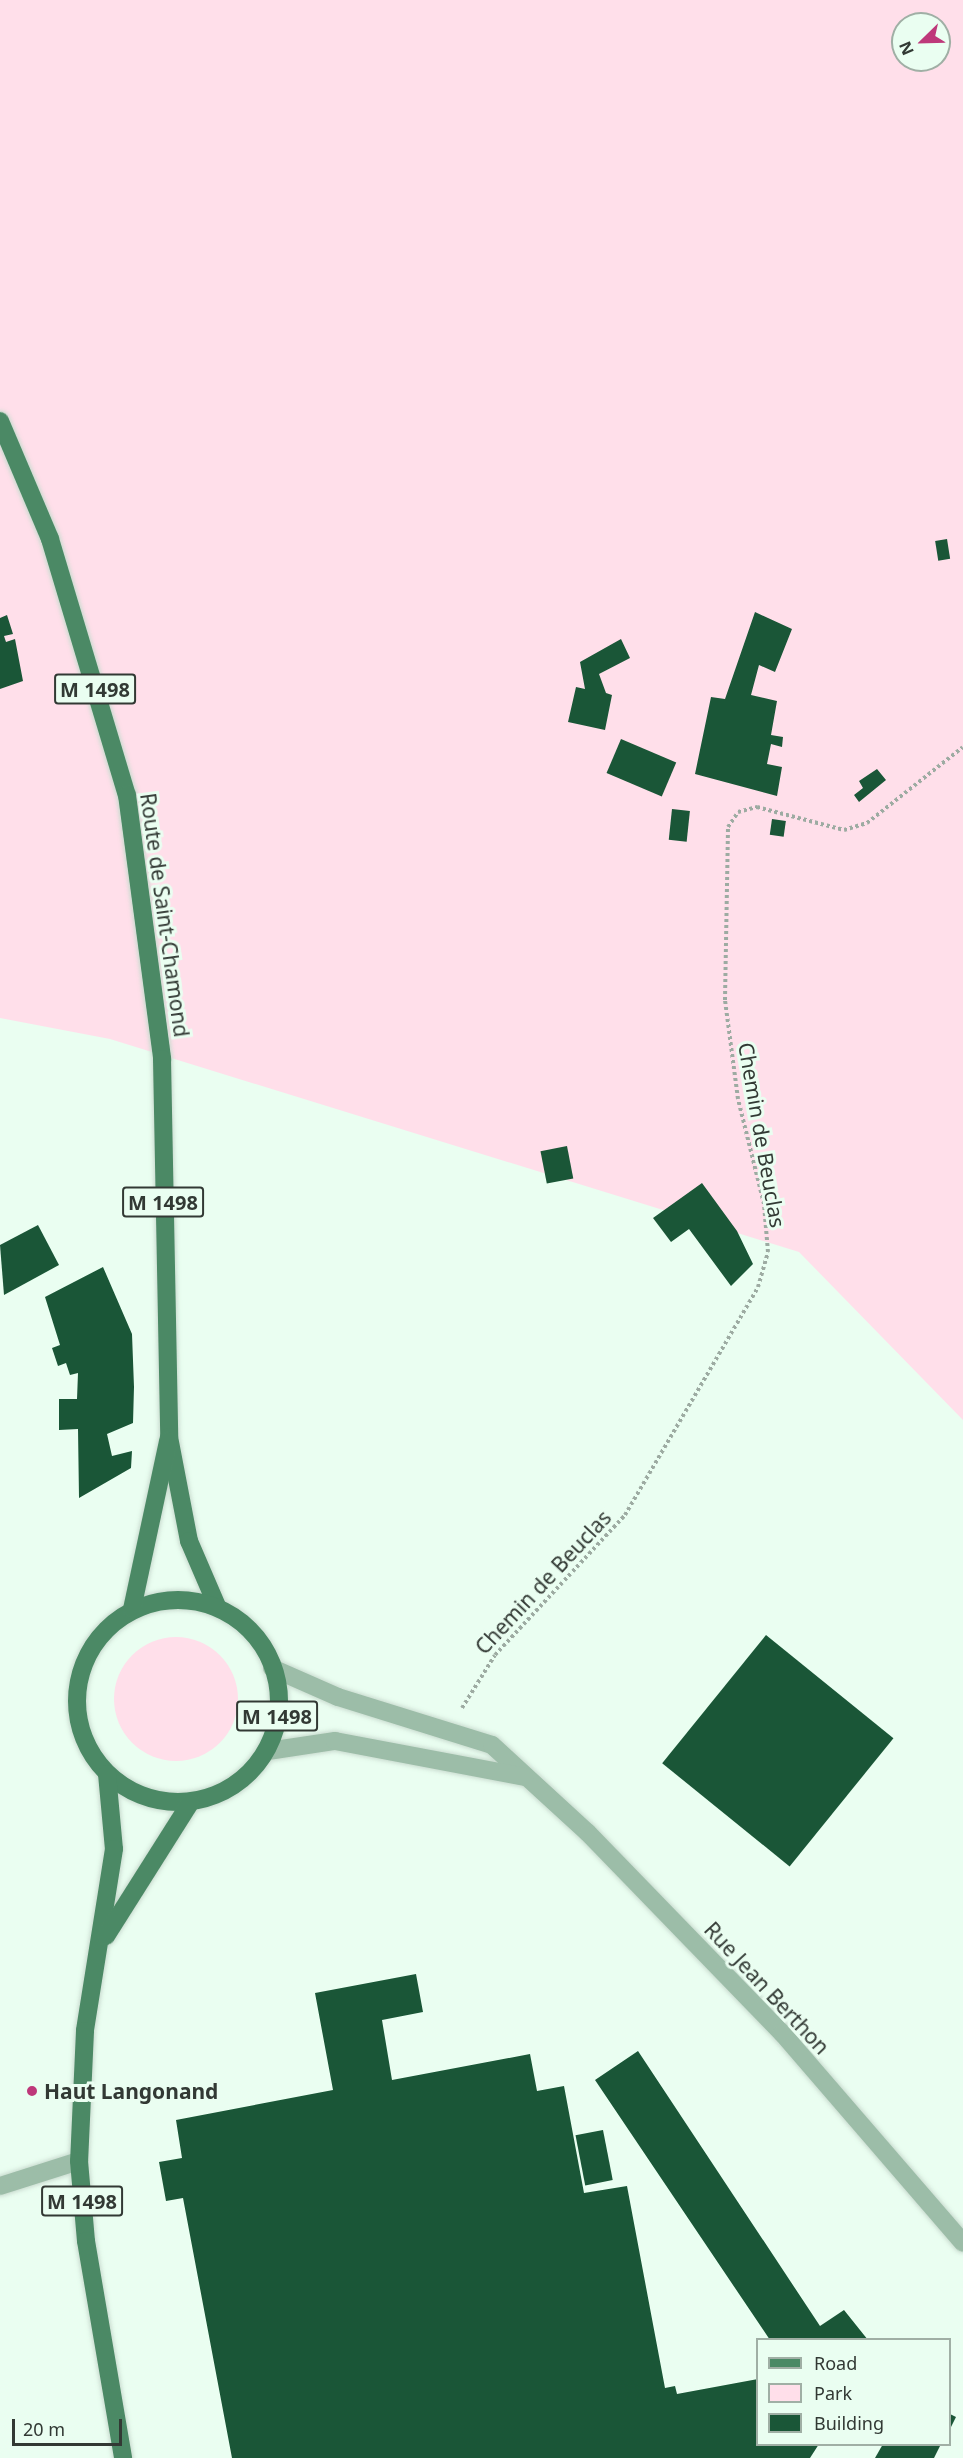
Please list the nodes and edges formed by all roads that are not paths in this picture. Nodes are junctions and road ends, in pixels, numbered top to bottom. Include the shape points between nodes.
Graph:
1 (0, 421) edge
2 (169, 1437) junction
3 (217, 1606) junction
4 (132, 1609) junction
5 (272, 1668) junction
6 (268, 1751) junction
7 (107, 1774) junction
8 (525, 1777) junction
9 (190, 1803) junction
10 (103, 1943) junction
11 (79, 2161) junction
12 (0, 2186) edge
13 (963, 2243) edge
14 (123, 2458) edge

1 - 2 main road, Route de Saint-Chamond / M 1498 via 51,539 127,795 162,1059
2 - 3 main road, M 1498 via 189,1541
2 - 4 main road, M 1498
3 - 4 main road via 171,1599
3 - 5 main road, M 1498 via 258,1641
4 - 7 main road, M 1498 via 91,1646 77,1695 88,1751
5 - 6 main road, M 1498 via 279,1707
5 - 8 street, Rue Jean Berthon via 349,1701 492,1745
6 - 8 street via 335,1741
6 - 9 main road, M 1498 via 235,1787
7 - 9 main road, M 1498 via 161,1800
7 - 10 main road, M 1498 via 114,1849
8 - 13 street, Rue Jean Berthon via 588,1833 782,2033
9 - 10 main road, M 1498
10 - 11 main road, M 1498 via 85,2031
11 - 12 street
11 - 14 main road, M 1498 via 86,2241

